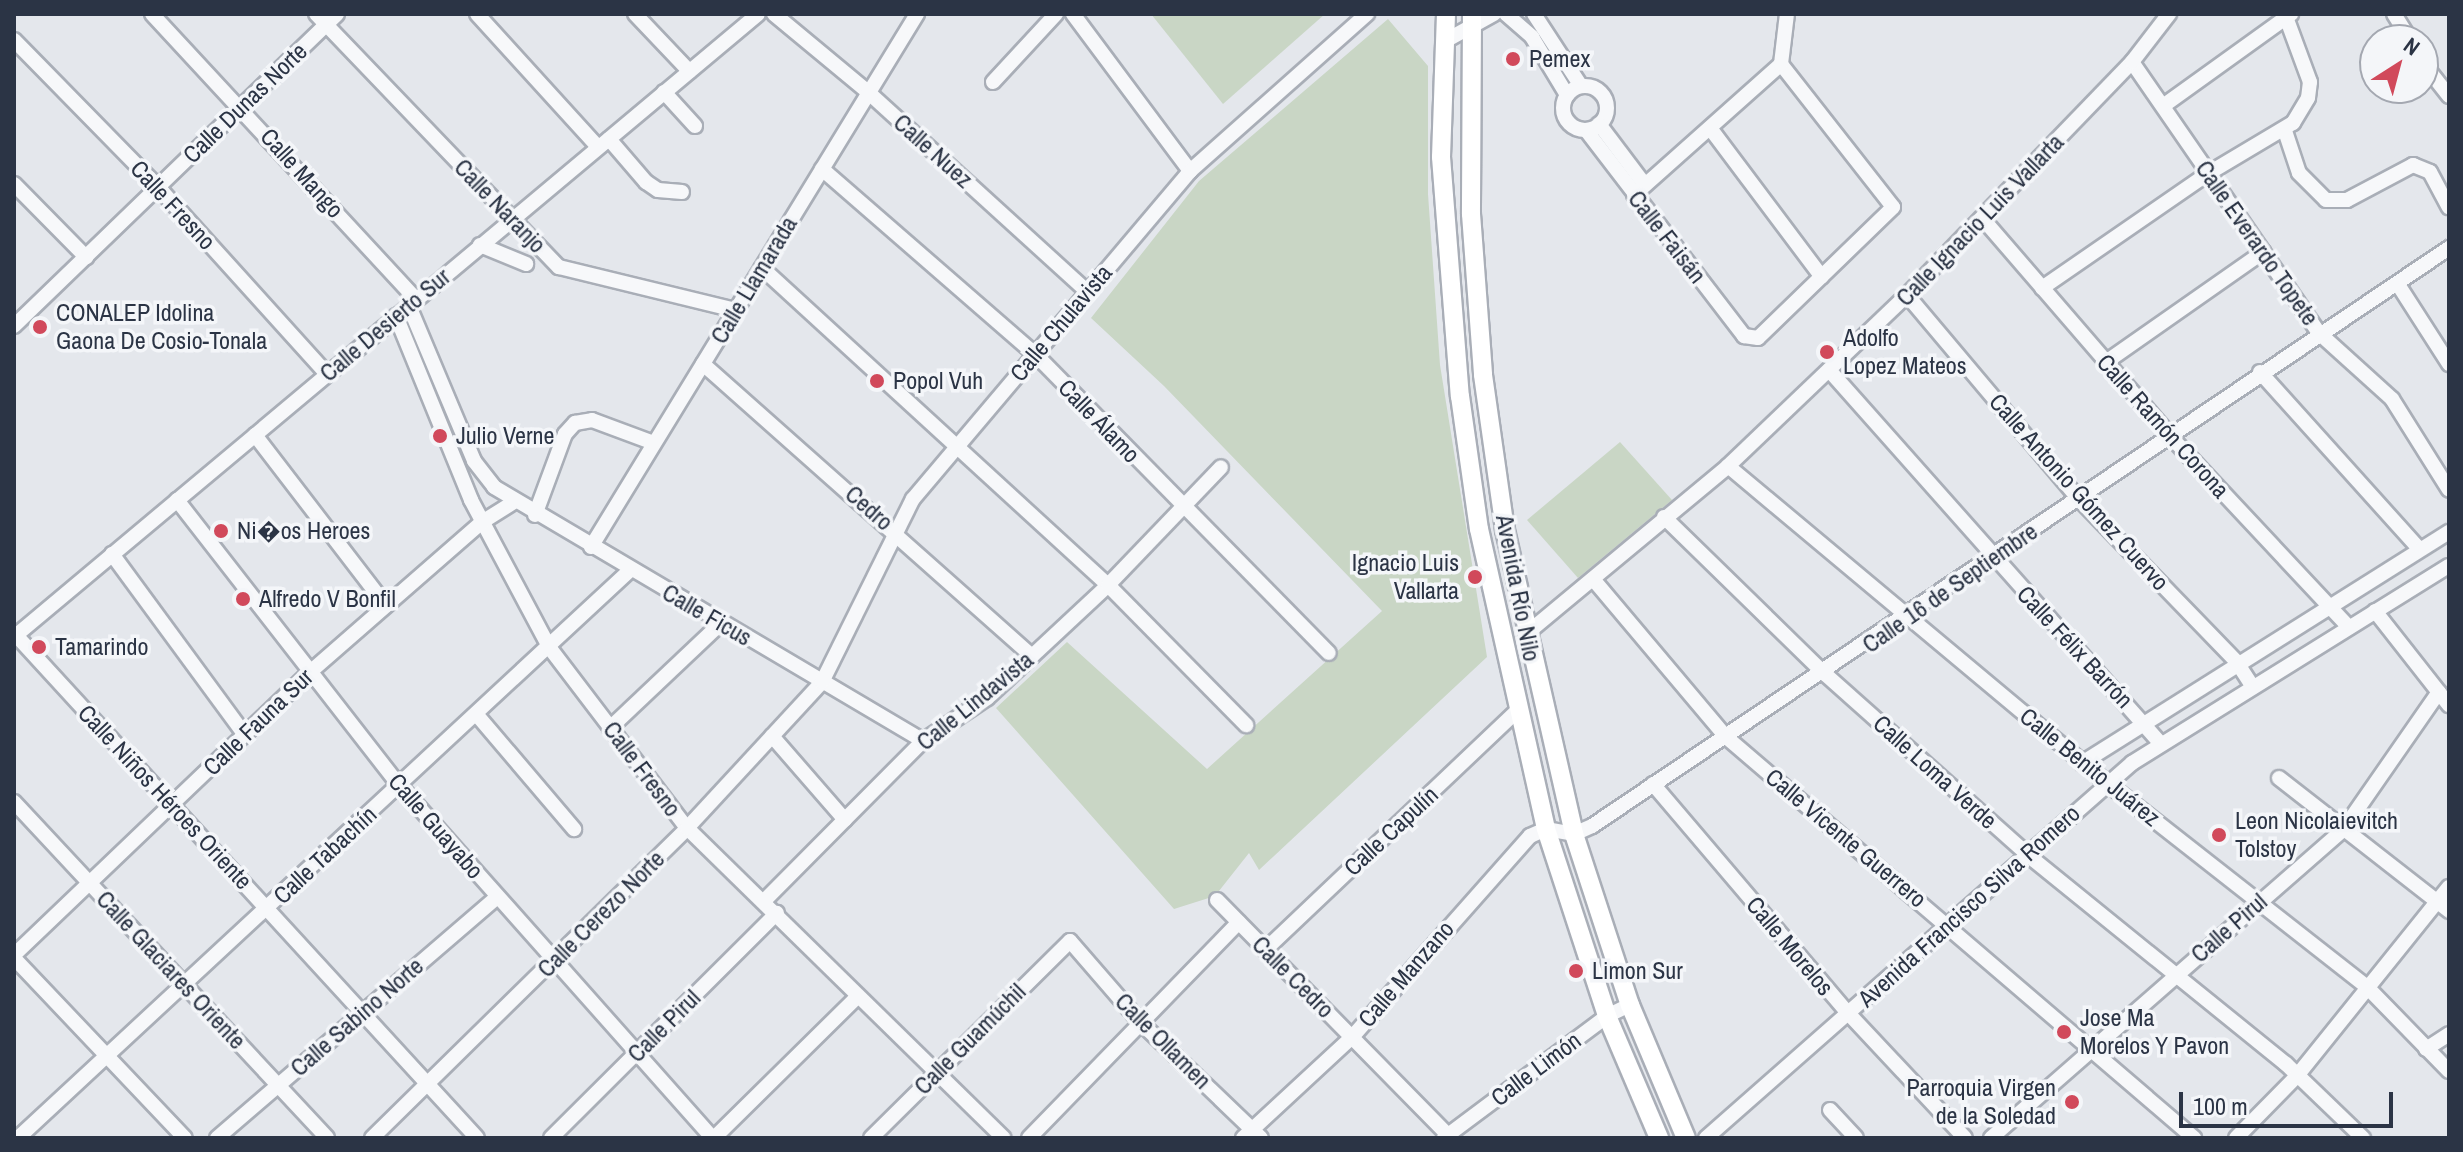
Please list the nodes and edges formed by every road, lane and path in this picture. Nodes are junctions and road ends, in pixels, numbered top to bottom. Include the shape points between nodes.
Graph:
1 (152, 14) edge
2 (477, 14) edge
3 (635, 14) edge
4 (758, 14) edge
5 (774, 14) edge
6 (917, 14) edge
7 (1056, 14) edge
8 (1073, 14) edge
9 (1367, 14) edge
10 (1446, 14) edge
11 (1494, 14) edge
12 (1506, 14) edge
13 (1534, 14) edge
14 (1787, 14) edge
15 (2169, 14) edge
16 (2288, 16) edge
17 (326, 18) edge
18 (1472, 20) edge
19 (14, 40) edge
20 (1445, 41) junction
21 (2132, 62) junction
22 (1781, 64) junction
23 (689, 71) junction
24 (993, 82) dead end
25 (1581, 86) junction
26 (664, 92) junction
27 (869, 93) junction
28 (1567, 95) junction
29 (2163, 106) junction
30 (241, 107) junction
31 (695, 126) dead end
32 (1593, 127) junction
33 (1710, 128) junction
34 (2285, 131) junction
35 (604, 143) junction
36 (822, 169) junction
37 (1190, 171) junction
38 (2209, 173) junction
39 (14, 184) edge
40 (158, 187) junction
41 (1639, 190) junction
42 (682, 192) dead end
43 (2449, 207) edge
44 (512, 219) junction
45 (1983, 219) junction
46 (480, 245) junction
47 (2449, 248) edge
48 (2263, 252) junction
49 (86, 257) junction
50 (526, 264) dead end
51 (762, 268) junction
52 (1822, 277) junction
53 (2399, 286) junction
54 (2042, 288) junction
55 (1088, 292) junction
56 (1907, 295) junction
57 (412, 302) junction
58 (736, 310) junction
59 (396, 316) junction
60 (14, 326) edge
61 (2319, 333) junction
62 (1035, 354) junction
63 (2106, 362) junction
64 (703, 364) junction
65 (2449, 364) edge
66 (1829, 370) junction
67 (2260, 372) junction
68 (327, 374) junction
69 (1483, 375) junction
70 (1459, 377) junction
71 (255, 435) junction
72 (2170, 436) junction
73 (654, 443) junction
74 (957, 446) junction
75 (1728, 466) junction
76 (1221, 467) dead end
77 (2449, 490) edge
78 (2079, 499) junction
79 (177, 500) junction
80 (512, 503) junction
81 (1182, 508) junction
82 (535, 515) junction
83 (1664, 517) junction
84 (482, 522) junction
85 (896, 532) junction
86 (2449, 532) edge
87 (591, 547) junction
88 (2420, 550) junction
89 (112, 554) junction
90 (1992, 558) junction
91 (2449, 566) edge
92 (630, 570) junction
93 (1593, 579) junction
94 (1108, 585) junction
95 (386, 606) junction
96 (2331, 607) junction
97 (2375, 611) junction
98 (1909, 617) junction
99 (721, 623) junction
100 (2349, 627) junction
101 (1526, 634) junction
102 (15, 635) edge
103 (549, 647) junction
104 (1329, 653) dead end
105 (1032, 656) junction
106 (2236, 661) junction
107 (309, 673) junction
108 (1825, 674) junction
109 (822, 682) junction
110 (2253, 687) junction
111 (2439, 692) junction
112 (2449, 705) edge
113 (1516, 712) junction
114 (477, 715) junction
115 (2143, 720) junction
116 (1246, 725) dead end
117 (610, 728) junction
118 (245, 735) junction
119 (772, 736) junction
120 (1725, 736) junction
121 (923, 741) junction
122 (2161, 744) junction
123 (2082, 763) junction
124 (2279, 778) dead end
125 (2107, 783) junction
126 (1653, 784) junction
127 (400, 786) junction
128 (14, 802) edge
129 (173, 804) junction
130 (845, 820) junction
131 (687, 828) junction
132 (574, 829) dead end
133 (1546, 829) junction
134 (2343, 830) junction
135 (1574, 834) junction
136 (2029, 856) junction
137 (91, 884) junction
138 (2449, 887) edge
139 (497, 897) junction
140 (1217, 900) dead end
141 (764, 901) junction
142 (2260, 901) junction
143 (2443, 906) edge
144 (267, 908) junction
145 (777, 913) junction
146 (1239, 922) junction
147 (1950, 925) junction
148 (1070, 941) joint
149 (1265, 950) junction
150 (14, 957) edge
151 (555, 960) junction
152 (2176, 975) junction
153 (184, 985) junction
154 (2368, 988) junction
155 (858, 996) junction
156 (1630, 1005) junction
157 (363, 1012) junction
158 (1848, 1013) junction
159 (1607, 1016) junction
160 (1141, 1023) junction
161 (2449, 1034) edge
162 (1353, 1036) junction
163 (2091, 1049) junction
164 (2426, 1049) junction
165 (637, 1052) junction
166 (107, 1056) junction
167 (937, 1070) junction
168 (2449, 1071) edge
169 (2296, 1077) junction
170 (278, 1085) junction
171 (430, 1085) junction
172 (1830, 1110) dead end
173 (20, 1133) edge
174 (1252, 1135) edge
175 (1446, 1137) edge
176 (185, 1138) edge
177 (217, 1138) edge
178 (327, 1138) edge
179 (372, 1138) edge
180 (477, 1138) edge
181 (551, 1138) edge
182 (713, 1138) edge
183 (871, 1138) edge
184 (1004, 1138) edge
185 (1029, 1138) edge
186 (1659, 1138) edge
187 (1686, 1138) edge
188 (1706, 1138) edge
189 (1856, 1138) edge
190 (1965, 1138) edge
191 (1991, 1138) edge
192 (2194, 1138) edge
193 (2236, 1138) edge
194 (2363, 1138) edge

1 - 30 street, Calle Mango
2 - 35 street
3 - 23 street
4 - 23 street, Calle Desierto Sur
5 - 27 street, Calle Nuez
6 - 27 street, Calle Llamarada
7 - 24 street
8 - 37 street
9 - 37 street, Calle Chulavista
10 - 20 main road, Avenida Río Nilo
11 - 18 street
12 - 28 street via 1532,37
13 - 25 street
14 - 22 street
15 - 21 street, Calle Ignacio Luis Vallarta
16 - 29 street
16 - 34 street via 2310,82 2308,98
17 - 30 street, Calle Dunas Norte
17 - 44 street, Calle Naranjo
18 - 20 street
18 - 69 main road, Avenida Río Nilo via 1471,214
19 - 40 street, Calle Fresno
20 - 70 main road, Avenida Río Nilo via 1441,157
21 - 29 street, Calle Everardo Topete
21 - 45 street, Calle Ignacio Luis Vallarta
22 - 33 street
22 - 52 street via 1893,207
23 - 26 street, Calle Desierto Sur
25 - 28 street
25 - 32 street via 1596,87 1606,99
26 - 31 street
26 - 35 street, Calle Desierto Sur
27 - 36 street, Calle Llamarada
27 - 55 street, Calle Nuez
28 - 32 street via 1565,119
29 - 38 street, Calle Everardo Topete
30 - 40 street, Calle Dunas Norte
30 - 57 street, Calle Mango
32 - 41 street, Calle Faisán
33 - 41 street
33 - 52 street
34 - 38 street
34 - 43 street via 2299,173 2326,200 2347,200 2413,165 2430,172
35 - 42 street via 658,190
35 - 44 street, Calle Desierto Sur
36 - 51 street, Calle Llamarada
36 - 62 street, Calle Álamo
37 - 55 street, Calle Chulavista
38 - 48 street, Calle Everardo Topete
38 - 54 street
39 - 49 street
40 - 49 street, Calle Dunas Norte
40 - 68 street, Calle Fresno
41 - 52 street, Calle Faisán via 1744,336 1763,336
44 - 46 street, Calle Desierto Sur
44 - 58 street, Calle Naranjo via 559,267
45 - 54 street, Calle Ramón Corona
45 - 56 street, Calle Ignacio Luis Vallarta
46 - 50 street, Calle Naranjo
46 - 57 street, Calle Desierto Sur
47 - 53 street, Calle 16 de Septiembre
48 - 61 street, Calle Everardo Topete
48 - 63 street
49 - 60 street, Calle Dunas Norte
51 - 58 street, Calle Llamarada
51 - 74 street
53 - 61 street, Calle 16 de Septiembre
53 - 65 street
54 - 63 street, Calle Ramón Corona
55 - 62 street, Calle Chulavista
56 - 66 street, Calle Ignacio Luis Vallarta
56 - 78 street, Calle Antonio Gómez Cuervo
57 - 59 street, Calle Desierto Sur
57 - 80 street, Calle Ficus via 474,461
58 - 64 street, Calle Llamarada
59 - 68 street, Calle Desierto Sur
59 - 84 street, Calle Fresno
61 - 67 street, Calle 16 de Septiembre
61 - 77 street, Calle Everardo Topete via 2392,399
62 - 74 street, Calle Chulavista
62 - 81 street, Calle Álamo
63 - 72 street, Calle Ramón Corona
64 - 73 street, Calle Llamarada
64 - 85 street, Cedro
66 - 75 street, Calle Ignacio Luis Vallarta
66 - 90 street, Calle Félix Barrón
67 - 72 street, Calle 16 de Septiembre
67 - 88 street
68 - 71 street, Calle Desierto Sur
69 - 70 main road
69 - 101 main road, Avenida Río Nilo
70 - 113 main road, Avenida Río Nilo via 1479,529
71 - 79 street, Calle Desierto Sur
71 - 95 street
72 - 78 street, Calle 16 de Septiembre
72 - 96 street, Calle Ramón Corona
73 - 82 street via 592,420 575,423 565,434
73 - 87 street, Calle Llamarada
74 - 85 street, Calle Chulavista via 913,499
74 - 94 street
75 - 83 street, Calle Ignacio Luis Vallarta
75 - 98 street, Calle Benito Juárez
76 - 81 street, Calle Lindavista
78 - 90 street, Calle 16 de Septiembre
78 - 106 street, Calle Antonio Gómez Cuervo
79 - 89 street, Calle Desierto Sur
79 - 107 street, Calle Guayabo
80 - 82 street, Calle Ficus
80 - 84 street, Calle Fauna Sur
81 - 94 street, Calle Lindavista
81 - 104 street, Calle Álamo
82 - 87 street, Calle Ficus
83 - 93 street, Calle Ignacio Luis Vallarta
83 - 108 street, Calle Loma Verde
84 - 95 street, Calle Fauna Sur
84 - 103 street, Calle Fresno
85 - 105 street, Cedro
85 - 109 street, Calle Chulavista
86 - 88 street
87 - 92 street, Calle Ficus
88 - 96 street
89 - 102 street, Calle Desierto Sur
89 - 118 street
90 - 98 street, Calle 16 de Septiembre
90 - 115 street, Calle Félix Barrón
91 - 97 street, Avenida Francisco Silva Romero
92 - 99 street, Calle Ficus
92 - 103 street, Calle Tabachín
93 - 101 street, Calle Ignacio Luis Vallarta
93 - 120 street, Calle Vicente Guerrero
94 - 105 street, Calle Lindavista
94 - 116 street
95 - 107 street, Calle Fauna Sur
96 - 100 street, Calle Ramón Corona
96 - 106 street
97 - 100 street, Avenida Francisco Silva Romero
97 - 111 street
98 - 108 street, Calle 16 de Septiembre
98 - 123 street, Calle Benito Juárez
99 - 109 street, Calle Ficus
99 - 117 street
100 - 110 street, Avenida Francisco Silva Romero
101 - 135 main road, Avenida Río Nilo
102 - 129 street, Calle Niños Héroes Oriente
103 - 114 street, Calle Tabachín
103 - 117 street, Calle Fresno
105 - 121 street, Calle Lindavista via 987,698
106 - 110 street, Calle Antonio Gómez Cuervo
106 - 115 street
107 - 118 street, Calle Fauna Sur
107 - 127 street, Calle Guayabo
108 - 120 street, Calle 16 de Septiembre
108 - 136 street, Calle Loma Verde
109 - 119 street, Calle Cerezo Norte
109 - 121 street, Calle Ficus
110 - 122 street, Avenida Francisco Silva Romero
111 - 112 street
111 - 134 street, Calle Pirul
113 - 133 main road, Avenida Río Nilo
113 - 149 street, Calle Capulín
114 - 127 street, Calle Tabachín
114 - 132 street
115 - 122 street, Calle Félix Barrón
115 - 123 street
117 - 131 street, Calle Fresno
118 - 129 street, Calle Fauna Sur
119 - 130 street
119 - 131 street, Calle Cerezo Norte
120 - 126 street, Calle 16 de Septiembre
120 - 147 street, Calle Vicente Guerrero
121 - 130 street, Calle Lindavista
122 - 125 street, Avenida Francisco Silva Romero
123 - 125 street, Calle Benito Juárez
124 - 134 street
125 - 136 street, Avenida Francisco Silva Romero
125 - 142 street, Calle Benito Juárez
126 - 135 street, Calle 16 de Septiembre
126 - 158 street, Calle Morelos
127 - 139 street, Calle Guayabo
127 - 144 street, Calle Tabachín
128 - 137 street, Calle Glaciares Oriente
129 - 137 street, Calle Fauna Sur
129 - 144 street, Calle Niños Héroes Oriente
130 - 141 street, Calle Lindavista
131 - 141 street, Calle Fresno
131 - 151 street, Calle Cerezo Norte
133 - 135 street
133 - 159 main road, Avenida Río Nilo
133 - 162 street, Calle Manzano via 1530,836 1492,873
134 - 142 street, Calle Pirul
134 - 143 street
135 - 156 main road, Avenida Río Nilo
136 - 147 street, Avenida Francisco Silva Romero
136 - 152 street, Calle Loma Verde
137 - 150 street, Calle Fauna Sur
137 - 153 street, Calle Glaciares Oriente
138 - 143 street
139 - 151 street, Calle Guayabo
139 - 157 street, Calle Sabino Norte
140 - 146 street, Calle Cedro
141 - 145 street, Calle Fresno
142 - 152 street, Calle Pirul
142 - 154 street, Calle Benito Juárez
143 - 154 street
144 - 153 street, Calle Tabachín
144 - 157 street, Calle Niños Héroes Oriente
145 - 155 street, Calle Fresno
145 - 165 street, Calle Pirul
146 - 149 street, Calle Cedro
146 - 160 street
147 - 158 street, Avenida Francisco Silva Romero
147 - 163 street, Calle Vicente Guerrero
148 - 160 street, Calle Ollamen
148 - 167 street, Calle Guamúchil
149 - 162 street, Calle Cedro
150 - 166 street
151 - 165 street, Calle Guayabo
151 - 171 street, Calle Cerezo Norte
152 - 163 street, Calle Pirul
152 - 169 street, Calle Loma Verde
153 - 166 street, Calle Tabachín
153 - 170 street, Calle Glaciares Oriente
154 - 164 street, Calle Benito Juárez
154 - 169 street
155 - 167 street, Calle Fresno
155 - 182 street
156 - 159 street, Calle Limón
156 - 187 main road, Avenida Río Nilo
157 - 170 street, Calle Sabino Norte
157 - 171 street, Calle Niños Héroes Oriente
158 - 188 street, Avenida Francisco Silva Romero
158 - 190 street, Calle Morelos
159 - 175 street, Calle Limón
159 - 186 main road, Avenida Río Nilo
160 - 174 street, Calle Ollamen
160 - 185 street
161 - 164 street
162 - 174 street, Calle Manzano
162 - 175 street, Calle Cedro
163 - 191 street, Calle Pirul
163 - 192 street, Calle Vicente Guerrero
164 - 168 street, Calle Benito Juárez
165 - 181 street, Calle Pirul
165 - 182 street, Calle Guayabo
166 - 173 street, Calle Tabachín
166 - 176 street
167 - 183 street, Calle Guamúchil
167 - 184 street, Calle Fresno
169 - 193 street
169 - 194 street, Calle Loma Verde
170 - 177 street, Calle Sabino Norte
170 - 178 street, Calle Glaciares Oriente
171 - 179 street, Calle Cerezo Norte
171 - 180 street, Calle Niños Héroes Oriente
172 - 189 street

